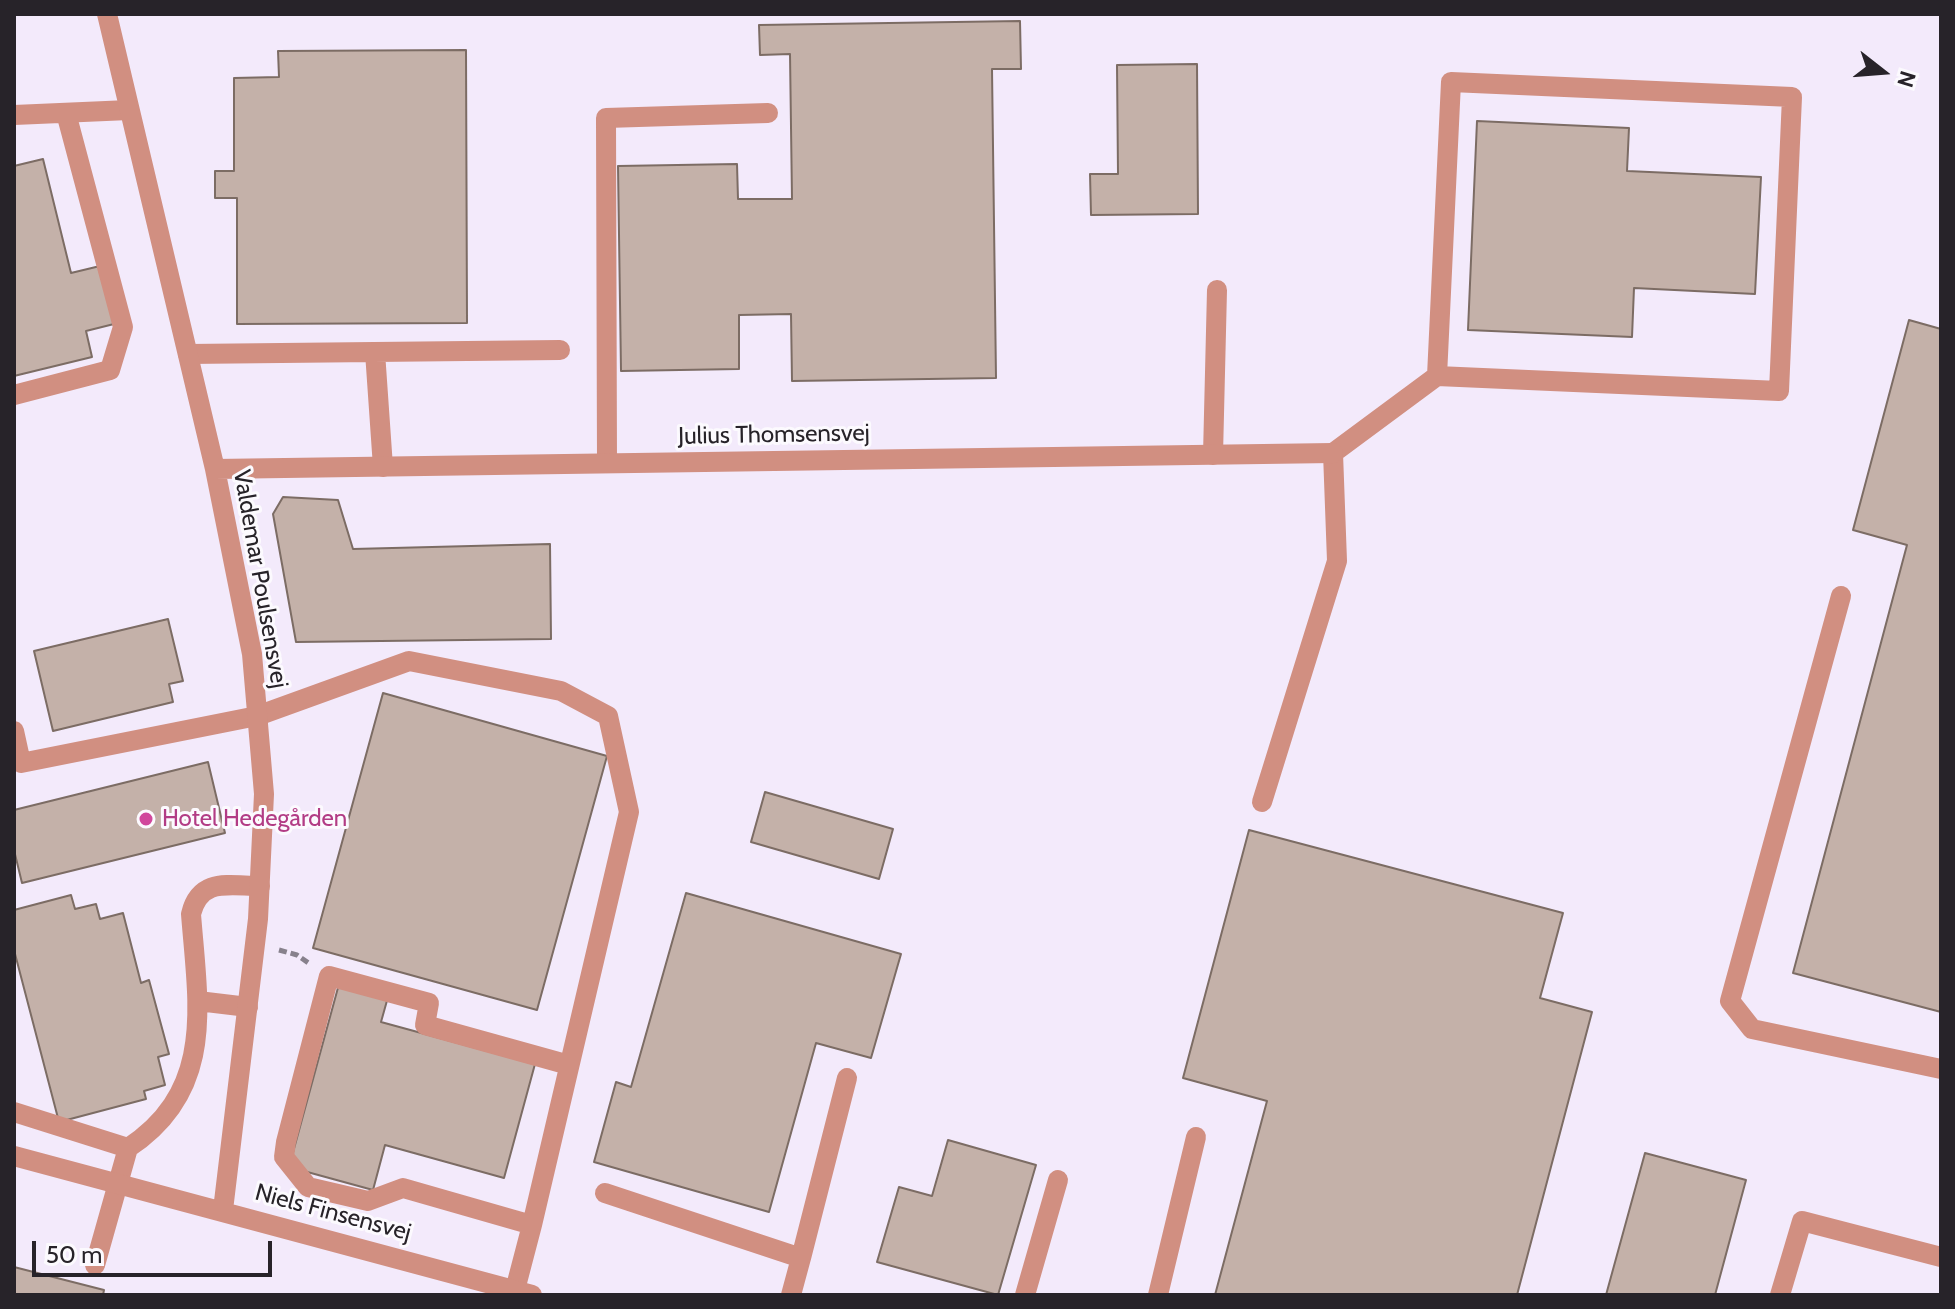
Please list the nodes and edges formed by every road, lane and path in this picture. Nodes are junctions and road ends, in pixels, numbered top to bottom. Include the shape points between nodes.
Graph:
1 (107, 14) edge
2 (129, 110) junction
3 (66, 113) junction
4 (768, 113) dead end
5 (14, 115) edge
6 (1217, 290) dead end
7 (560, 350) dead end
8 (375, 352) junction
9 (188, 354) junction
10 (1437, 376) junction
11 (14, 395) edge
12 (1333, 453) junction
13 (1213, 455) junction
14 (607, 463) junction
15 (383, 467) junction
16 (215, 469) junction
17 (1841, 596) dead end
18 (257, 716) junction
19 (14, 731) edge
20 (1262, 802) dead end
21 (260, 886) junction
22 (255, 943) junction
23 (329, 976) junction
24 (198, 1001) junction
25 (248, 1007) junction
26 (569, 1065) junction
27 (1941, 1069) edge
28 (847, 1078) dead end
29 (14, 1112) edge
30 (1196, 1137) dead end
31 (128, 1148) junction
32 (14, 1156) edge
33 (1058, 1180) dead end
34 (120, 1183) junction
35 (605, 1193) dead end
36 (223, 1210) junction
37 (532, 1225) junction
38 (1941, 1257) edge
39 (801, 1258) junction
40 (95, 1265) dead end
41 (524, 1293) edge
42 (791, 1295) edge
43 (1025, 1295) edge
44 (1158, 1295) edge
45 (1780, 1295) edge

1 - 2 street, Valdemar Poulsensvej
2 - 3 street
2 - 9 street, Valdemar Poulsensvej
3 - 5 street
3 - 11 street via 123,327 110,370
4 - 14 street via 606,118
6 - 13 street
7 - 8 street
8 - 9 street
8 - 15 street
9 - 16 street, Valdemar Poulsensvej
10 - 10 street via 1779,391 1792,97 1451,82
10 - 12 street
12 - 13 street, Julius Thomsensvej
12 - 20 street via 1337,561
13 - 14 street, Julius Thomsensvej
14 - 15 street, Julius Thomsensvej
15 - 16 street, Julius Thomsensvej
16 - 18 street, Valdemar Poulsensvej via 252,654
17 - 27 street via 1730,1001 1752,1029
18 - 19 street via 21,763
18 - 21 street, Valdemar Poulsensvej via 264,794
18 - 26 street via 409,661 561,691 608,716 629,812
21 - 22 street, Valdemar Poulsensvej
21 - 24 street via 216,886 203,890 194,901
22 - 23 path via 297,955
22 - 25 street, Valdemar Poulsensvej
23 - 26 street via 429,1003 425,1025
23 - 37 street via 284,1157 308,1187 368,1201 403,1188
24 - 25 street
24 - 31 street via 184,1088 166,1117
25 - 36 street, Valdemar Poulsensvej
26 - 37 street
28 - 39 street
29 - 31 street
30 - 44 street
31 - 34 street
32 - 34 street, Niels Finsensvej
33 - 43 street
34 - 36 street, Niels Finsensvej
34 - 40 street
35 - 39 street
36 - 41 street, Niels Finsensvej
37 - 41 street
38 - 45 street via 1802,1221
39 - 42 street

